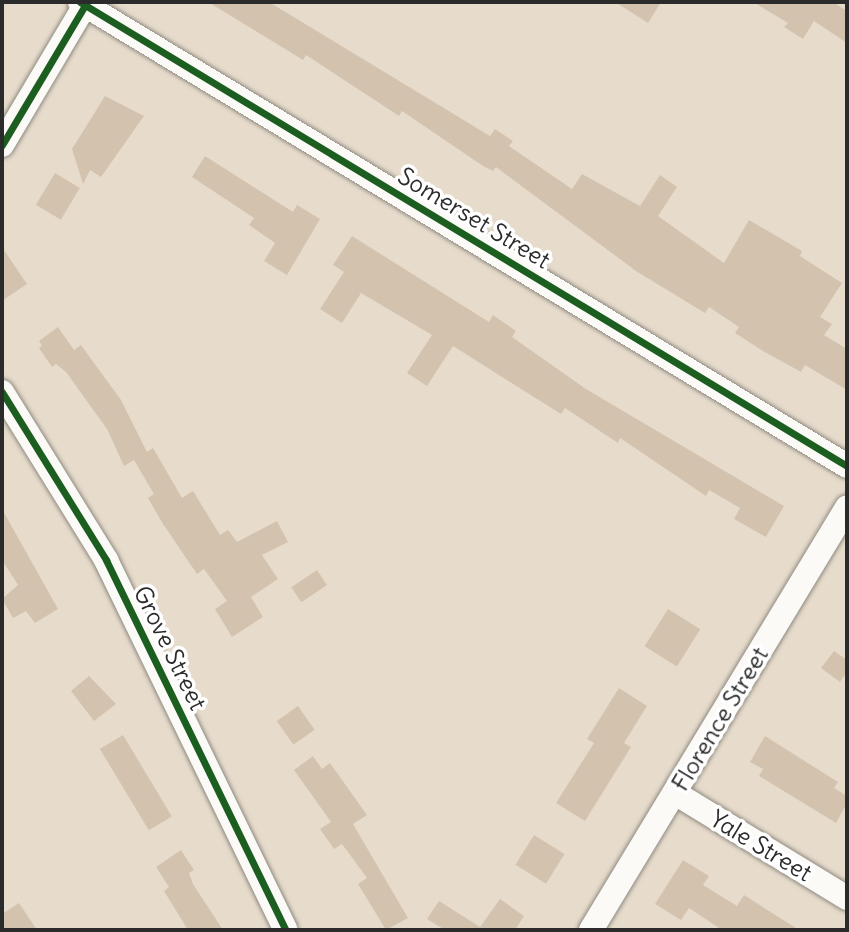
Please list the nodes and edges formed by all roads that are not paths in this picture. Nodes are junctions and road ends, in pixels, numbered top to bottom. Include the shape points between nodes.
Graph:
1 (84, 3) edge
2 (2, 145) edge
3 (2, 392) edge
4 (847, 466) edge
5 (847, 508) edge
6 (675, 793) junction
7 (847, 898) edge
8 (286, 930) edge
9 (592, 930) edge

1 - 2 street
1 - 4 street, Somerset Street
3 - 8 street, Grove Street via 106,559
5 - 6 street, Florence Street
6 - 7 street, Yale Street
6 - 9 street, Florence Street

